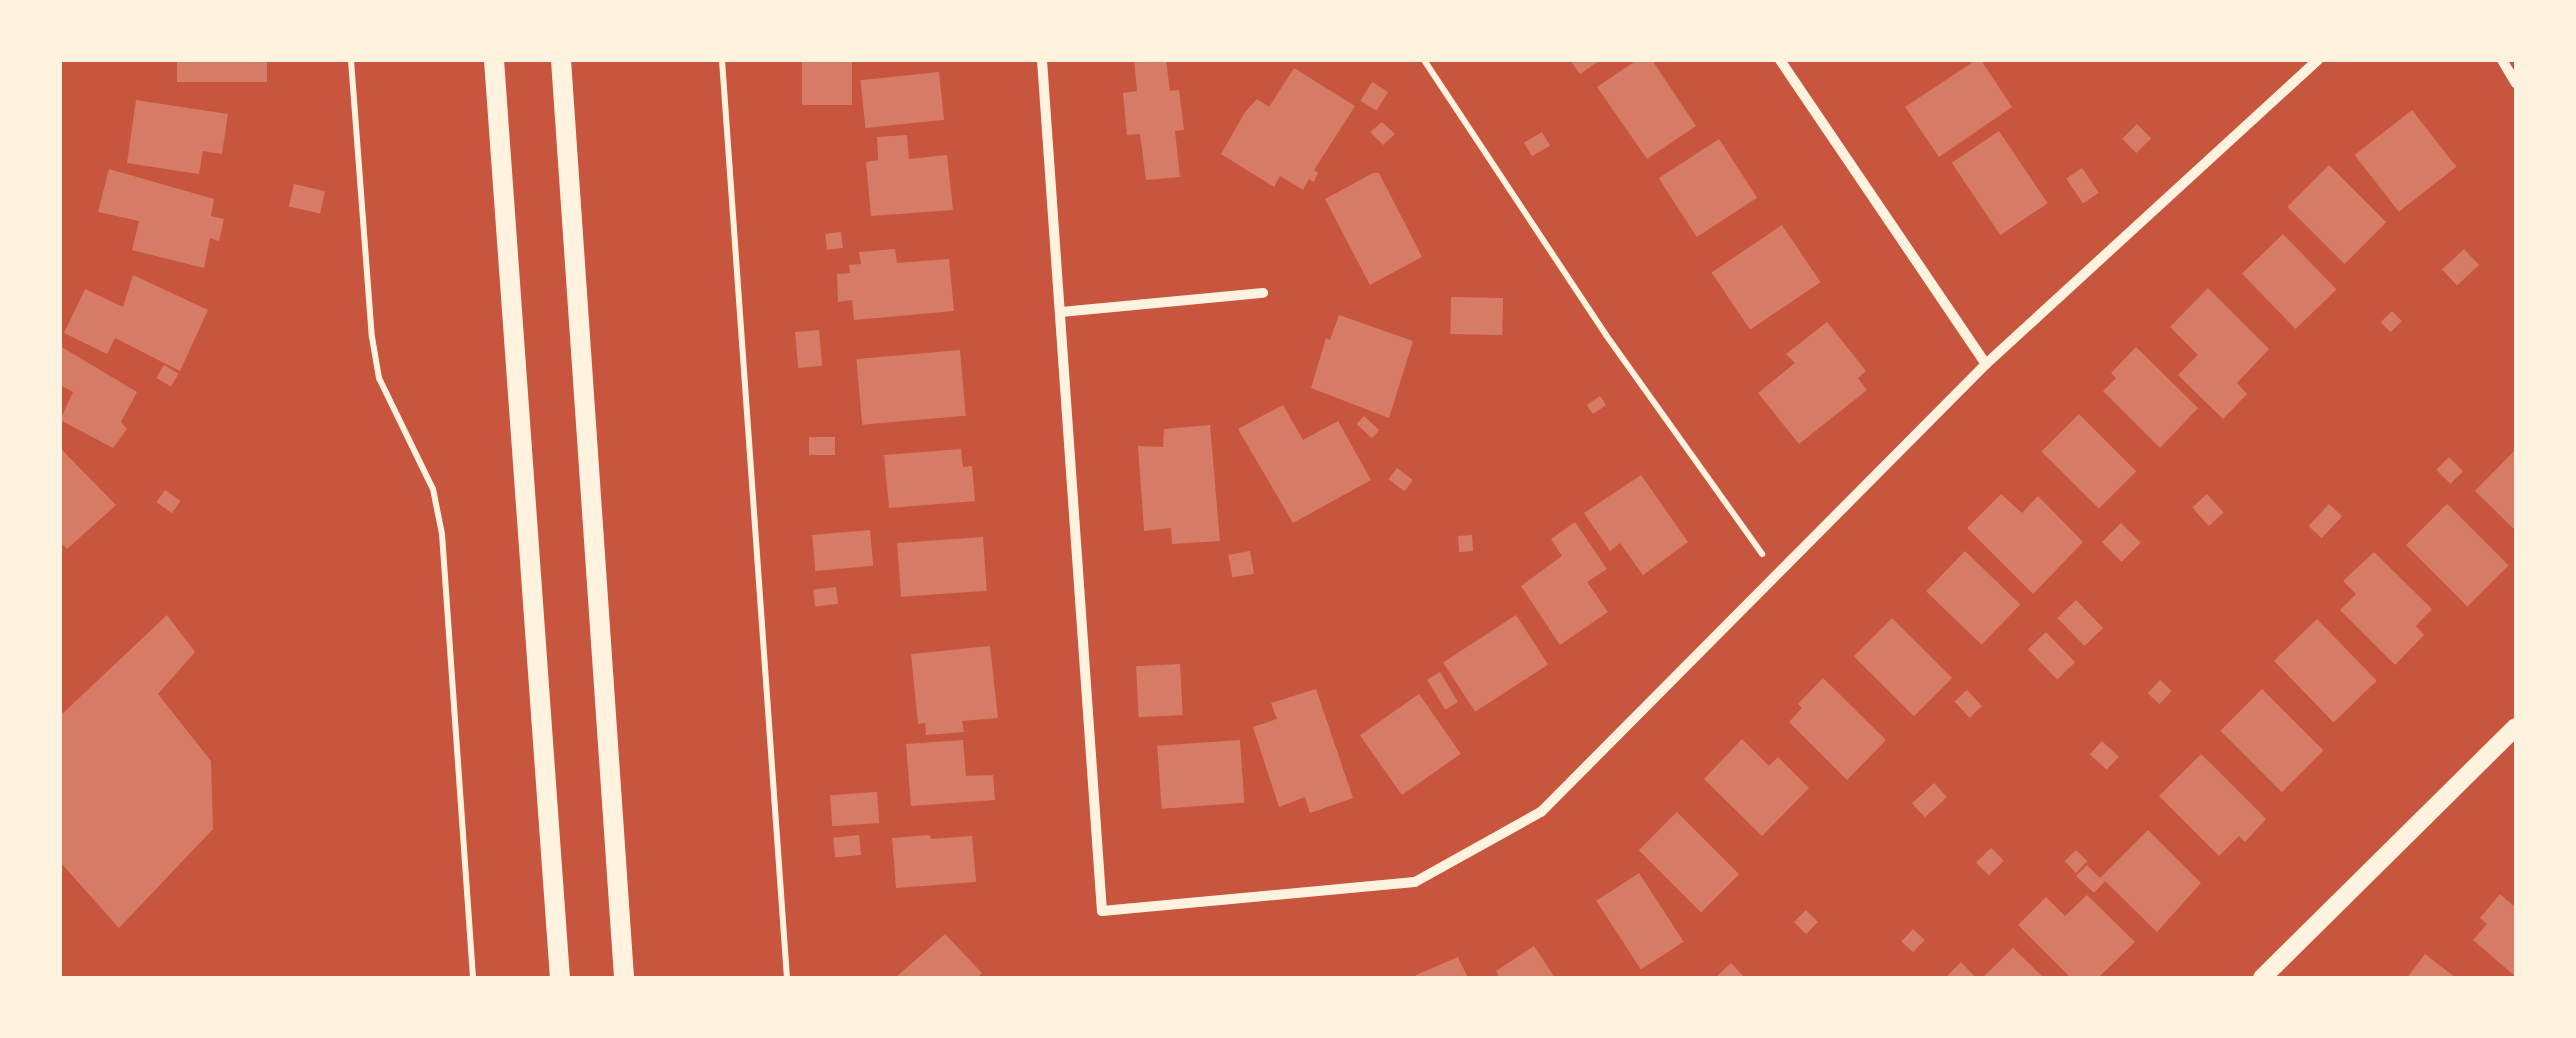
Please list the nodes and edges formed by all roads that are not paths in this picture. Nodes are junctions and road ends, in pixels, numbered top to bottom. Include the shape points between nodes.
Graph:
1 (494, 60) edge
2 (560, 60) edge
3 (1042, 60) edge
4 (1780, 60) edge
5 (2318, 60) edge
6 (2502, 60) edge
7 (2516, 83) edge
8 (1263, 293) dead end
9 (1061, 312) junction
10 (1986, 364) junction
11 (2516, 727) edge
12 (560, 978) edge
13 (624, 978) edge
14 (2262, 978) edge

1 - 12 main road
2 - 13 main road
3 - 9 street
4 - 10 street
5 - 10 street
6 - 7 street
8 - 9 street
9 - 10 street via 1102,911 1415,882 1541,812
11 - 14 street

